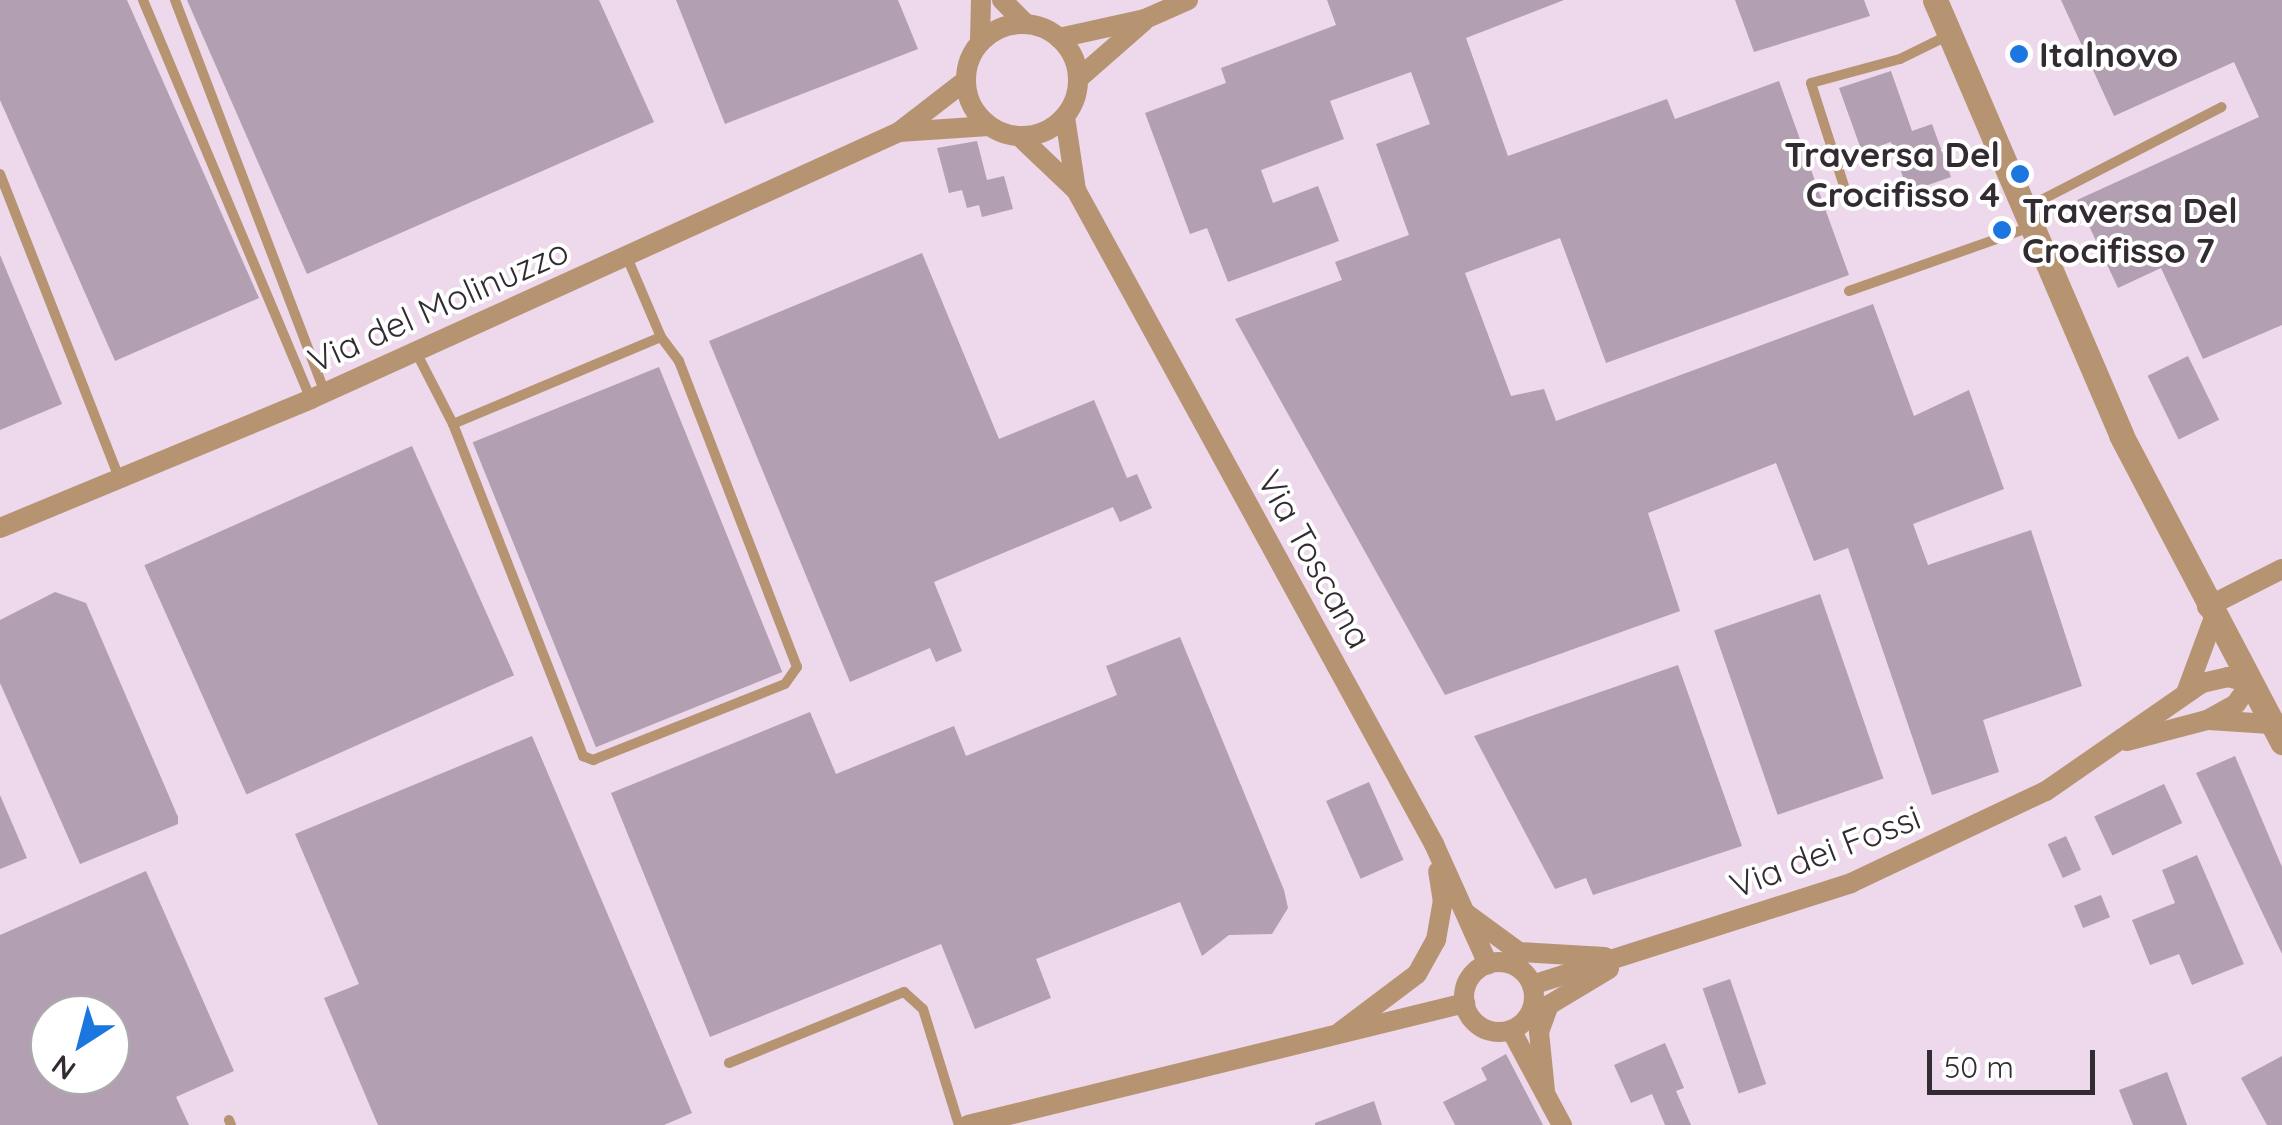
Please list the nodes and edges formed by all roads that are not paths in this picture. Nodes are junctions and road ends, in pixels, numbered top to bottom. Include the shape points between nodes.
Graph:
1 (143, 0) edge
2 (174, 0) edge
3 (980, 0) edge
4 (1002, 0) edge
5 (1188, 0) edge
6 (1935, 0) edge
7 (1146, 19) junction
8 (1025, 23) junction
9 (1950, 35) junction
10 (1059, 38) junction
11 (980, 40) junction
12 (1078, 79) junction
13 (965, 81) junction
14 (2222, 107) dead end
15 (1065, 116) junction
16 (990, 126) junction
17 (899, 132) junction
18 (1019, 136) junction
19 (0, 174) edge
20 (1844, 186) dead end
21 (1076, 190) junction
22 (2024, 219) junction
23 (626, 256) junction
24 (1849, 291) dead end
25 (662, 337) junction
26 (416, 351) junction
27 (318, 396) junction
28 (453, 424) junction
29 (119, 477) junction
30 (0, 528) edge
31 (2282, 569) edge
32 (2210, 614) junction
33 (2251, 683) junction
34 (2185, 695) junction
35 (2207, 720) junction
36 (2276, 733) edge
37 (2127, 741) junction
38 (1434, 844) junction
39 (1466, 914) junction
40 (1627, 958) junction
41 (1488, 964) junction
42 (1532, 985) junction
43 (1465, 1003) junction
44 (1511, 1030) junction
45 (1330, 1039) junction
46 (729, 1063) dead end
47 (1545, 1090) junction
48 (959, 1125) edge
49 (968, 1125) edge
50 (1562, 1125) edge

1 - 27 lane
2 - 27 lane
3 - 11 street
4 - 8 street
5 - 7 street
6 - 9 street
7 - 10 street
7 - 12 street
8 - 10 street
8 - 11 street
9 - 20 lane via 1900,59 1811,83
9 - 22 street
10 - 12 street
11 - 13 street
12 - 15 street
13 - 16 street
13 - 17 street, Via del Molinuzzo
14 - 22 lane
15 - 18 street
15 - 21 street, Via Toscana
16 - 17 street, Via del Molinuzzo
16 - 18 street
17 - 23 street, Via del Molinuzzo
18 - 21 street, Via Toscana
19 - 29 lane
21 - 38 street, Via Toscana
22 - 24 lane
22 - 32 street
23 - 25 lane
23 - 26 street, Via del Molinuzzo
25 - 28 lane
25 - 28 lane via 679,362 798,667 785,684 594,760 583,756
26 - 27 street, Via del Molinuzzo
26 - 28 lane
27 - 29 street, Via del Molinuzzo
29 - 30 street, Via del Molinuzzo
31 - 32 street
32 - 33 street
32 - 34 street
33 - 34 street, Via dei Fossi via 2215,678
33 - 35 street, Via dei Fossi via 2236,704
33 - 36 street
34 - 37 street, Via dei Fossi
35 - 36 street, Via dei Fossi
35 - 37 street, Via dei Fossi
37 - 40 street, Via dei Fossi via 2046,791 1850,883
38 - 39 street, Via Toscana
38 - 45 street via 1443,902 1436,940 1417,974
39 - 40 street via 1519,952
39 - 41 street, Via Toscana
40 - 42 street, Via dei Fossi
40 - 47 street via 1549,1005 1539,1032
41 - 42 street via 1509,964
41 - 43 street via 1467,984
42 - 44 street via 1533,1007
43 - 44 street via 1482,1028
43 - 45 street
44 - 47 street
45 - 49 street
46 - 48 lane via 904,992 923,1010
47 - 50 street

